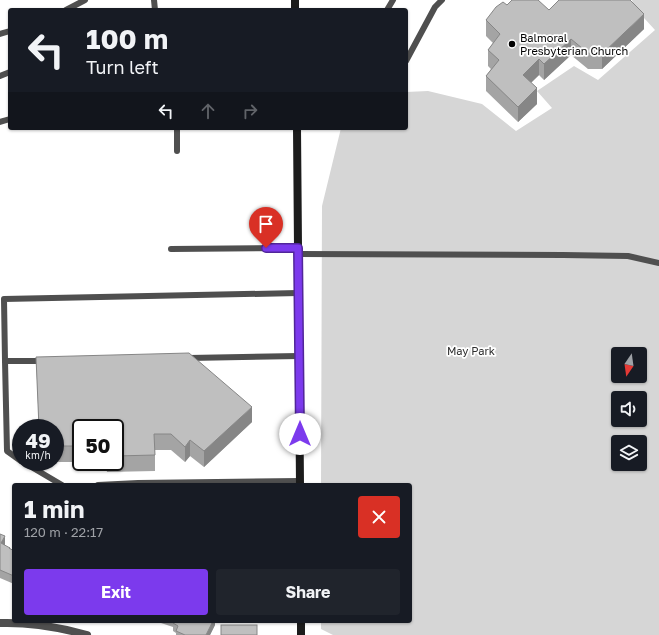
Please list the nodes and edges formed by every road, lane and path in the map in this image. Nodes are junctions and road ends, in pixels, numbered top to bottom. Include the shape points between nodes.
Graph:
1 (85, 0) edge
2 (442, 0) edge
3 (70, 8) edge
4 (408, 57) edge
5 (177, 130) edge
6 (297, 130) edge
7 (177, 151) dead end
8 (171, 249) dead end
9 (298, 251) junction
10 (659, 263) edge
11 (298, 293) junction
12 (299, 356) junction
13 (185, 359) edge
14 (5, 361) junction
15 (52, 361) edge
16 (12, 454) edge
17 (39, 471) edge
18 (59, 483) edge
19 (138, 483) edge
20 (300, 483) edge
21 (0, 623) edge
22 (301, 623) edge
23 (87, 635) edge
24 (301, 635) edge

1 - 3 lane
2 - 4 lane via 435,7
5 - 7 lane
6 - 9 main road
8 - 9 lane
9 - 10 lane via 628,256
9 - 11 main road
11 - 12 main road
11 - 14 lane via 4,299
12 - 13 lane
12 - 20 main road
14 - 15 lane
14 - 16 lane via 8,451
17 - 18 lane
19 - 20 lane
21 - 23 street via 42,625
22 - 24 main road

